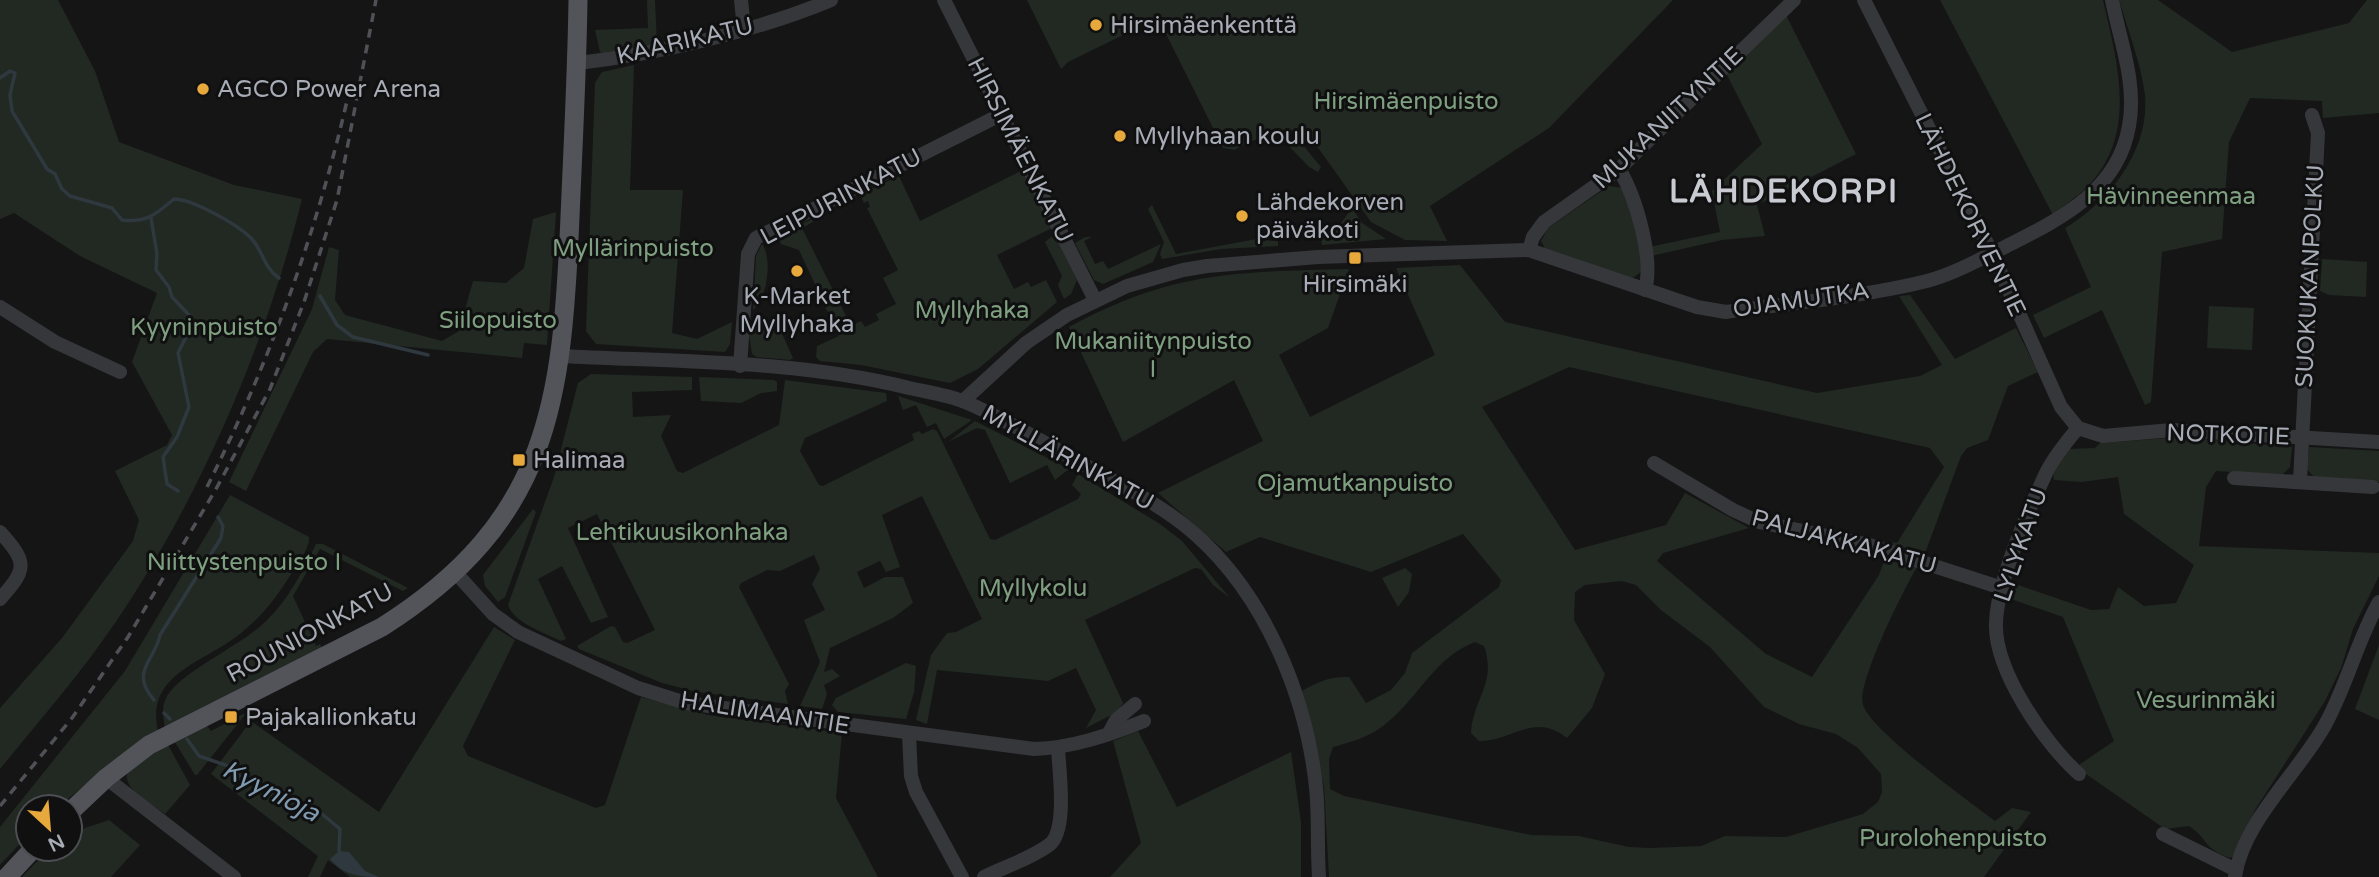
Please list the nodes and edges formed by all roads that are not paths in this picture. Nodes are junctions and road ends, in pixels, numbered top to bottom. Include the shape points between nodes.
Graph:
1 (578, 0) edge
2 (741, 0) edge
3 (831, 0) edge
4 (944, 0) edge
5 (1794, 0) edge
6 (1864, 0) edge
7 (2112, 0) edge
8 (744, 28) junction
9 (578, 63) junction
10 (1002, 114) junction
11 (2312, 116) dead end
12 (1619, 169) junction
13 (1529, 250) junction
14 (1992, 253) junction
15 (1645, 290) junction
16 (1095, 300) junction
17 (0, 307) edge
18 (561, 356) junction
19 (740, 366) junction
20 (120, 372) dead end
21 (963, 401) junction
22 (2078, 428) junction
23 (2301, 437) junction
24 (2379, 442) edge
25 (1654, 463) dead end
26 (2234, 478) dead end
27 (2300, 481) junction
28 (2374, 487) dead end
29 (0, 532) edge
30 (455, 572) junction
31 (2002, 588) junction
32 (0, 599) edge
33 (2379, 602) edge
34 (1135, 704) dead end
35 (1144, 721) dead end
36 (1110, 731) junction
37 (909, 734) junction
38 (1058, 748) junction
39 (2079, 774) dead end
40 (106, 778) junction
41 (84, 799) edge
42 (2163, 834) dead end
43 (20, 863) edge
44 (2236, 874) edge
45 (7, 877) edge
46 (234, 877) edge
47 (962, 877) edge
48 (984, 877) edge
49 (1319, 877) edge

1 - 9 main road, ROUNIONKATU
2 - 8 street
3 - 8 street, KAARIKATU
4 - 10 street, HIRSIMÄENKATU
5 - 12 street, MUKANIITYNTIE
6 - 14 street, LÄHDEKORVENTIE
7 - 14 street, OJAMUTKA via 2132,94 2129,128 2117,161 2096,191 2059,220
8 - 9 street, KAARIKATU via 654,51
9 - 18 main road, ROUNIONKATU
10 - 16 street, HIRSIMÄENKATU
10 - 19 street, LEIPURINKATU via 756,238 748,254
11 - 23 street, SUOKUKANPOLKU via 2318,134
12 - 13 street, MUKANIITYNTIE via 1544,222
12 - 15 street via 1636,208 1649,271
13 - 15 street, OJAMUTKA
13 - 16 street via 1245,261 1182,270
14 - 15 street, OJAMUTKA via 1924,282 1726,313
14 - 22 street, LÄHDEKORVENTIE via 2043,371
16 - 21 street via 1026,344
17 - 20 street via 55,342
18 - 19 street, MYLLÄRINKATU
18 - 30 main road, ROUNIONKATU via 554,397 531,467 503,516
19 - 21 street, MYLLÄRINKATU via 868,378
21 - 49 street, MYLLÄRINKATU via 1152,503 1194,533 1240,585 1273,641 1305,727 1316,789
22 - 23 street, NOTKOTIE via 2103,436 2172,430
22 - 31 street, LYLYKATU via 2048,469
23 - 24 street, NOTKOTIE
23 - 27 street, SUOKUKANPOLKU
25 - 31 street, PALJAKKAKATU via 1759,522 1866,544
26 - 27 street
27 - 28 street
29 - 32 street via 21,560 19,578
30 - 37 street, HALIMAANTIE via 506,625 659,695 717,709
30 - 40 main road, ROUNIONKATU via 382,627 149,745
31 - 39 street, LYLYKATU via 1996,622 2007,665 2034,722
33 - 44 street via 2329,719 2257,824
34 - 36 street, HALIMAANTIE
35 - 36 street, HALIMAANTIE
36 - 38 street, HALIMAANTIE
37 - 38 street, HALIMAANTIE
37 - 47 street via 916,792
38 - 48 street via 1058,835 1050,845
40 - 41 main road, ROUNIONKATU
40 - 46 street
42 - 44 street
43 - 45 main road

